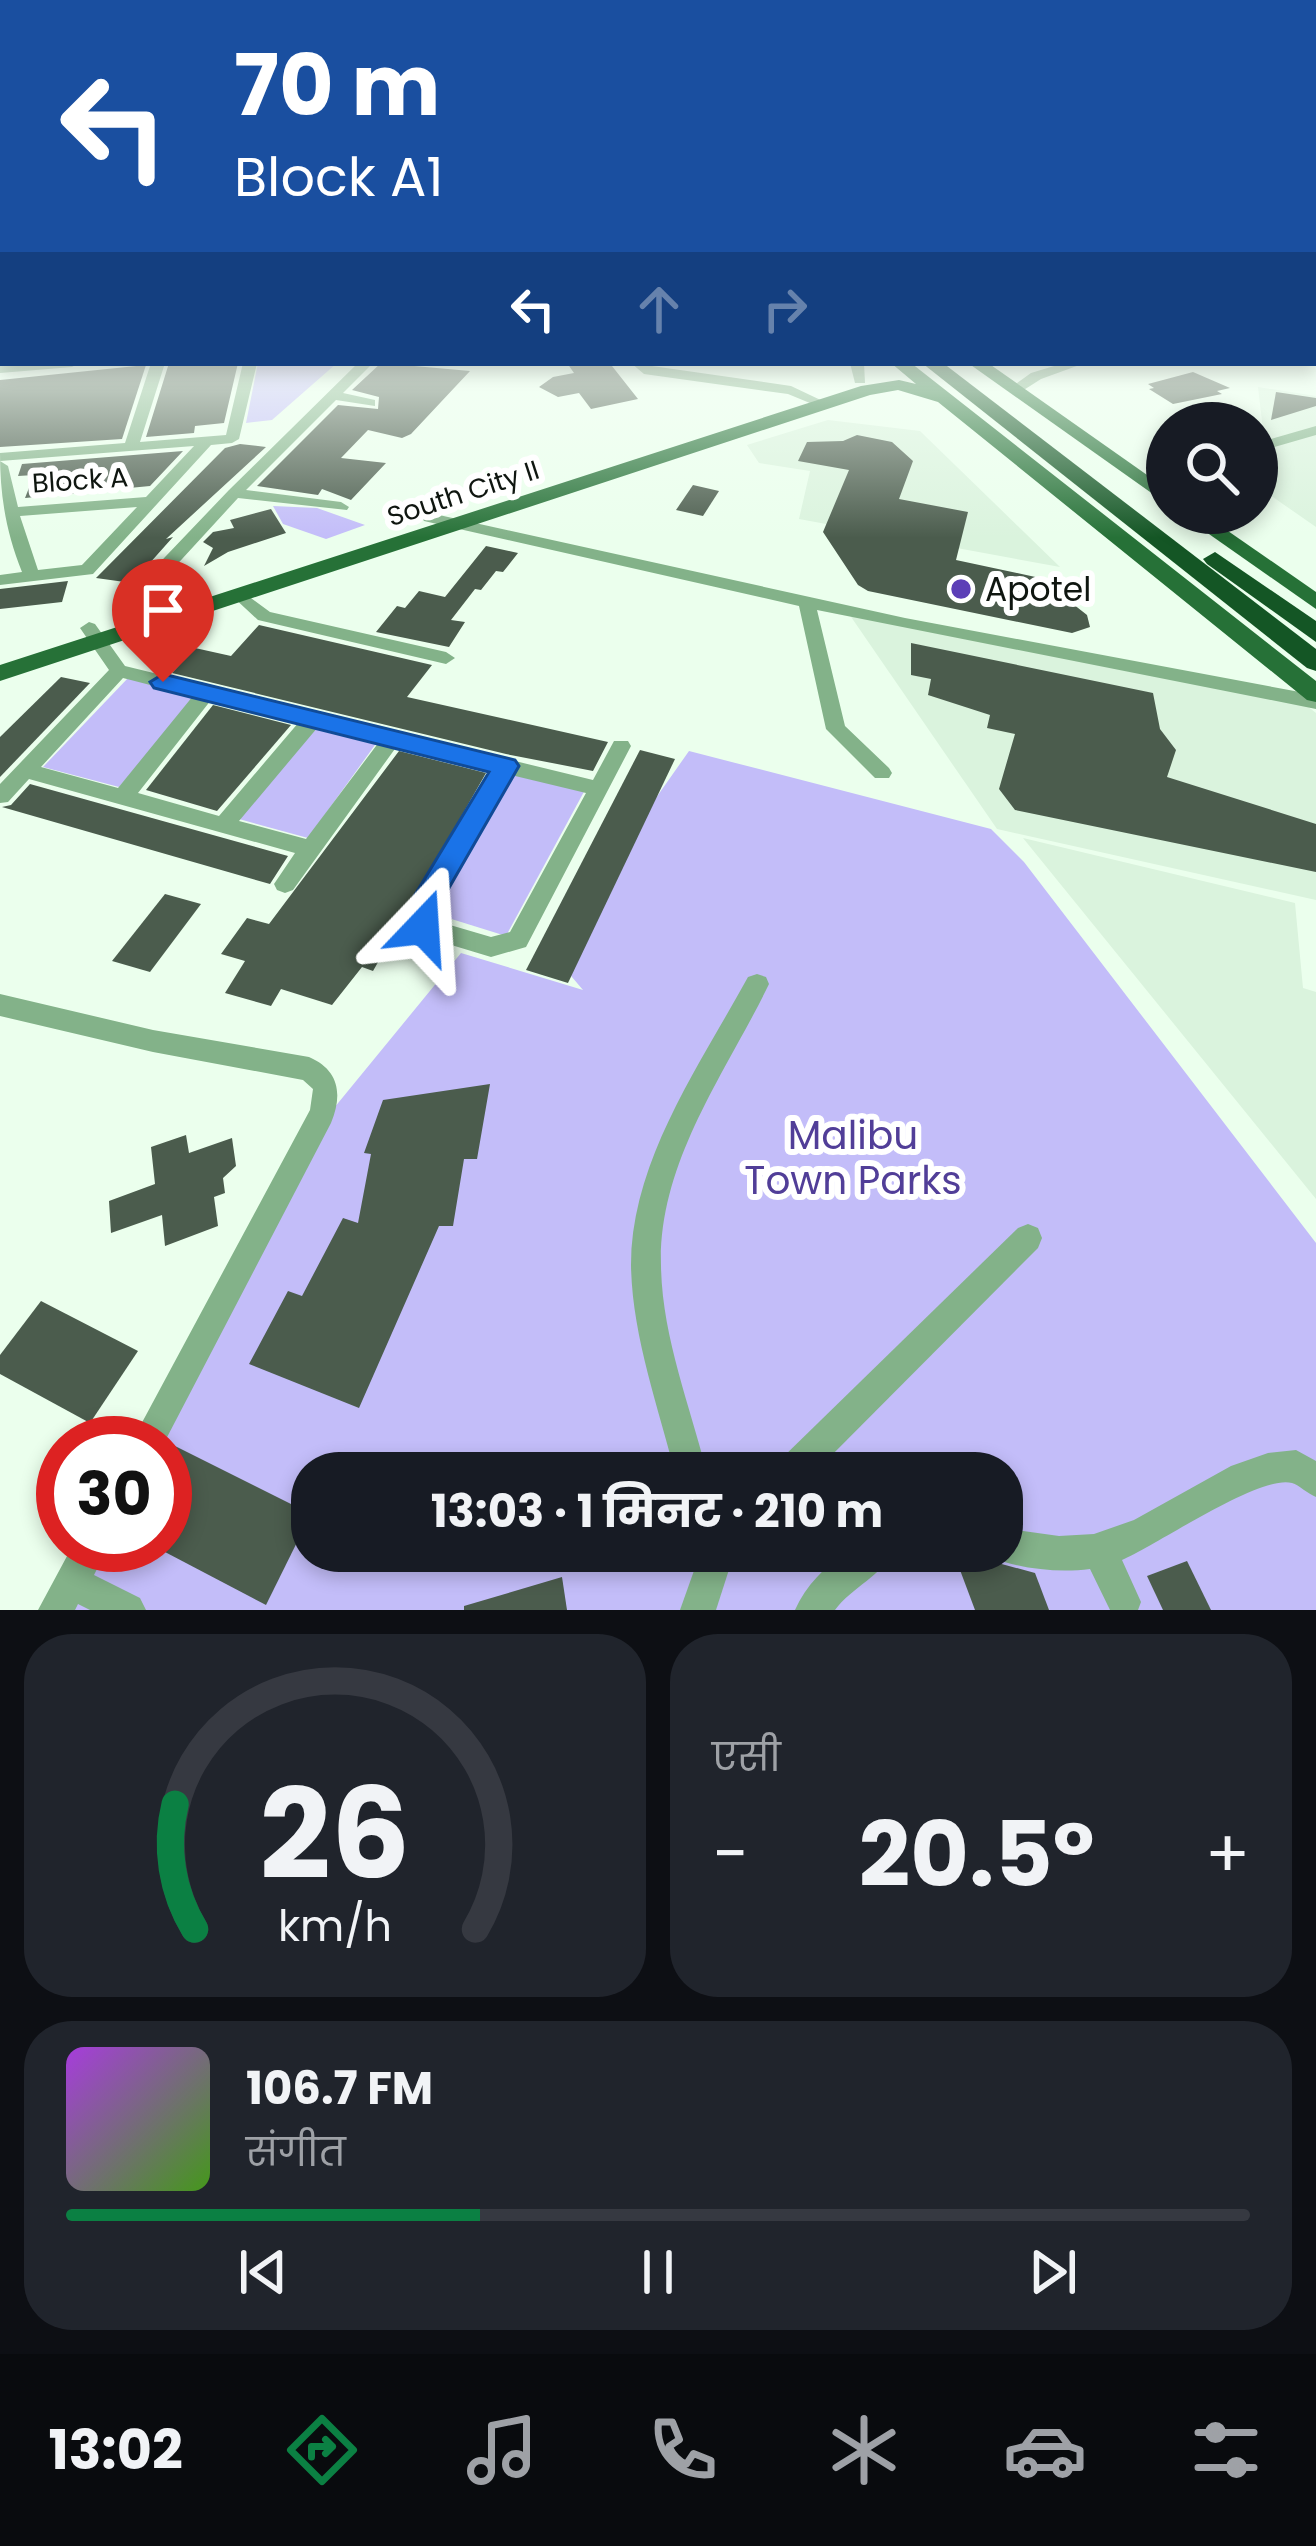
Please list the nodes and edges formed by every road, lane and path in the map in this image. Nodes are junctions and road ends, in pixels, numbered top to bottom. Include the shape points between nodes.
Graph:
1 (150, 387) edge
2 (244, 387) edge
3 (341, 387) edge
4 (742, 387) edge
5 (835, 387) edge
6 (887, 387) edge
7 (906, 387) edge
8 (930, 387) edge
9 (961, 387) edge
10 (992, 387) edge
11 (1010, 387) edge
12 (1019, 387) edge
13 (1014, 390) junction
14 (333, 395) junction
15 (944, 398) junction
16 (816, 400) junction
17 (370, 403) dead end
18 (1316, 430) edge
19 (208, 440) junction
20 (1278, 442) edge
21 (132, 445) junction
22 (0, 462) edge
23 (1146, 487) edge
24 (1140, 490) junction
25 (1146, 492) edge
26 (234, 493) junction
27 (153, 501) junction
28 (341, 508) dead end
29 (11, 512) junction
30 (441, 521) junction
31 (1219, 534) edge
32 (1201, 561) junction
33 (32, 576) junction
34 (0, 580) edge
35 (240, 595) junction
36 (806, 600) junction
37 (1316, 602) edge
38 (166, 611) junction
39 (1316, 634) edge
40 (92, 635) junction
41 (0, 658) edge
42 (446, 658) dead end
43 (1316, 662) edge
44 (119, 671) junction
45 (0, 673) edge
46 (206, 693) junction
47 (1316, 698) edge
48 (313, 719) junction
49 (392, 739) junction
50 (621, 746) dead end
51 (506, 766) junction
52 (28, 771) junction
53 (882, 773) dead end
54 (596, 788) junction
55 (1, 796) edge
56 (124, 797) junction
57 (223, 825) junction
58 (310, 849) junction
59 (285, 884) dead end
60 (757, 984) dead end
61 (0, 1005) edge
62 (1028, 1238) dead end
63 (161, 1416) edge
64 (686, 1452) edge
65 (812, 1452) edge
66 (1316, 1481) edge
67 (1023, 1547) edge
68 (1099, 1550) junction
69 (708, 1572) edge
70 (847, 1572) edge
71 (64, 1597) edge
72 (1124, 1602) dead end
73 (128, 1610) edge
74 (698, 1610) edge
75 (813, 1610) edge

1 - 21 street, Block A
2 - 19 street, Block A via 232,439
3 - 14 street
4 - 16 street
5 - 16 main road, South City II
6 - 16 main road, South City II
7 - 15 main road, South City II
8 - 15 main road
9 - 32 highway via 1109,504
10 - 24 highway
11 - 13 main road
12 - 13 street
13 - 24 main road
14 - 17 street
14 - 26 street
15 - 47 main road
16 - 30 main road, South City II
18 - 20 street
19 - 21 street, Block A
19 - 27 street, Block A
21 - 22 street, Block A
22 - 29 street, Block A
23 - 24 street
24 - 25 main road
24 - 32 highway
26 - 28 street
26 - 38 street via 151,582
27 - 29 street, Block A
27 - 33 street, Block A via 87,570
29 - 33 street, Block A
30 - 35 main road, South City II
30 - 36 street
30 - 38 main road, South City II
31 - 37 main road
32 - 39 highway
32 - 43 highway
33 - 34 street, Block A
35 - 38 main road, South City II
35 - 42 street via 263,616
36 - 47 street
36 - 53 street via 836,730
38 - 40 main road, South City II
40 - 41 main road, South City II
40 - 44 street
40 - 45 main road, South City II
44 - 46 street
44 - 52 street
46 - 48 street
46 - 56 street
48 - 49 street
48 - 57 street
49 - 51 street
49 - 58 street
50 - 54 street
51 - 54 street
51 - 54 street via 418,913 423,927 491,947 518,940
52 - 55 street
52 - 56 street
56 - 57 street
57 - 58 street
58 - 59 street
60 - 64 street via 653,1202 650,1298
61 - 63 street via 309,1069 327,1089 322,1114
62 - 65 street
66 - 68 street via 1296,1466 1257,1469
67 - 68 street
68 - 72 street
69 - 74 street
70 - 75 street
71 - 73 street

